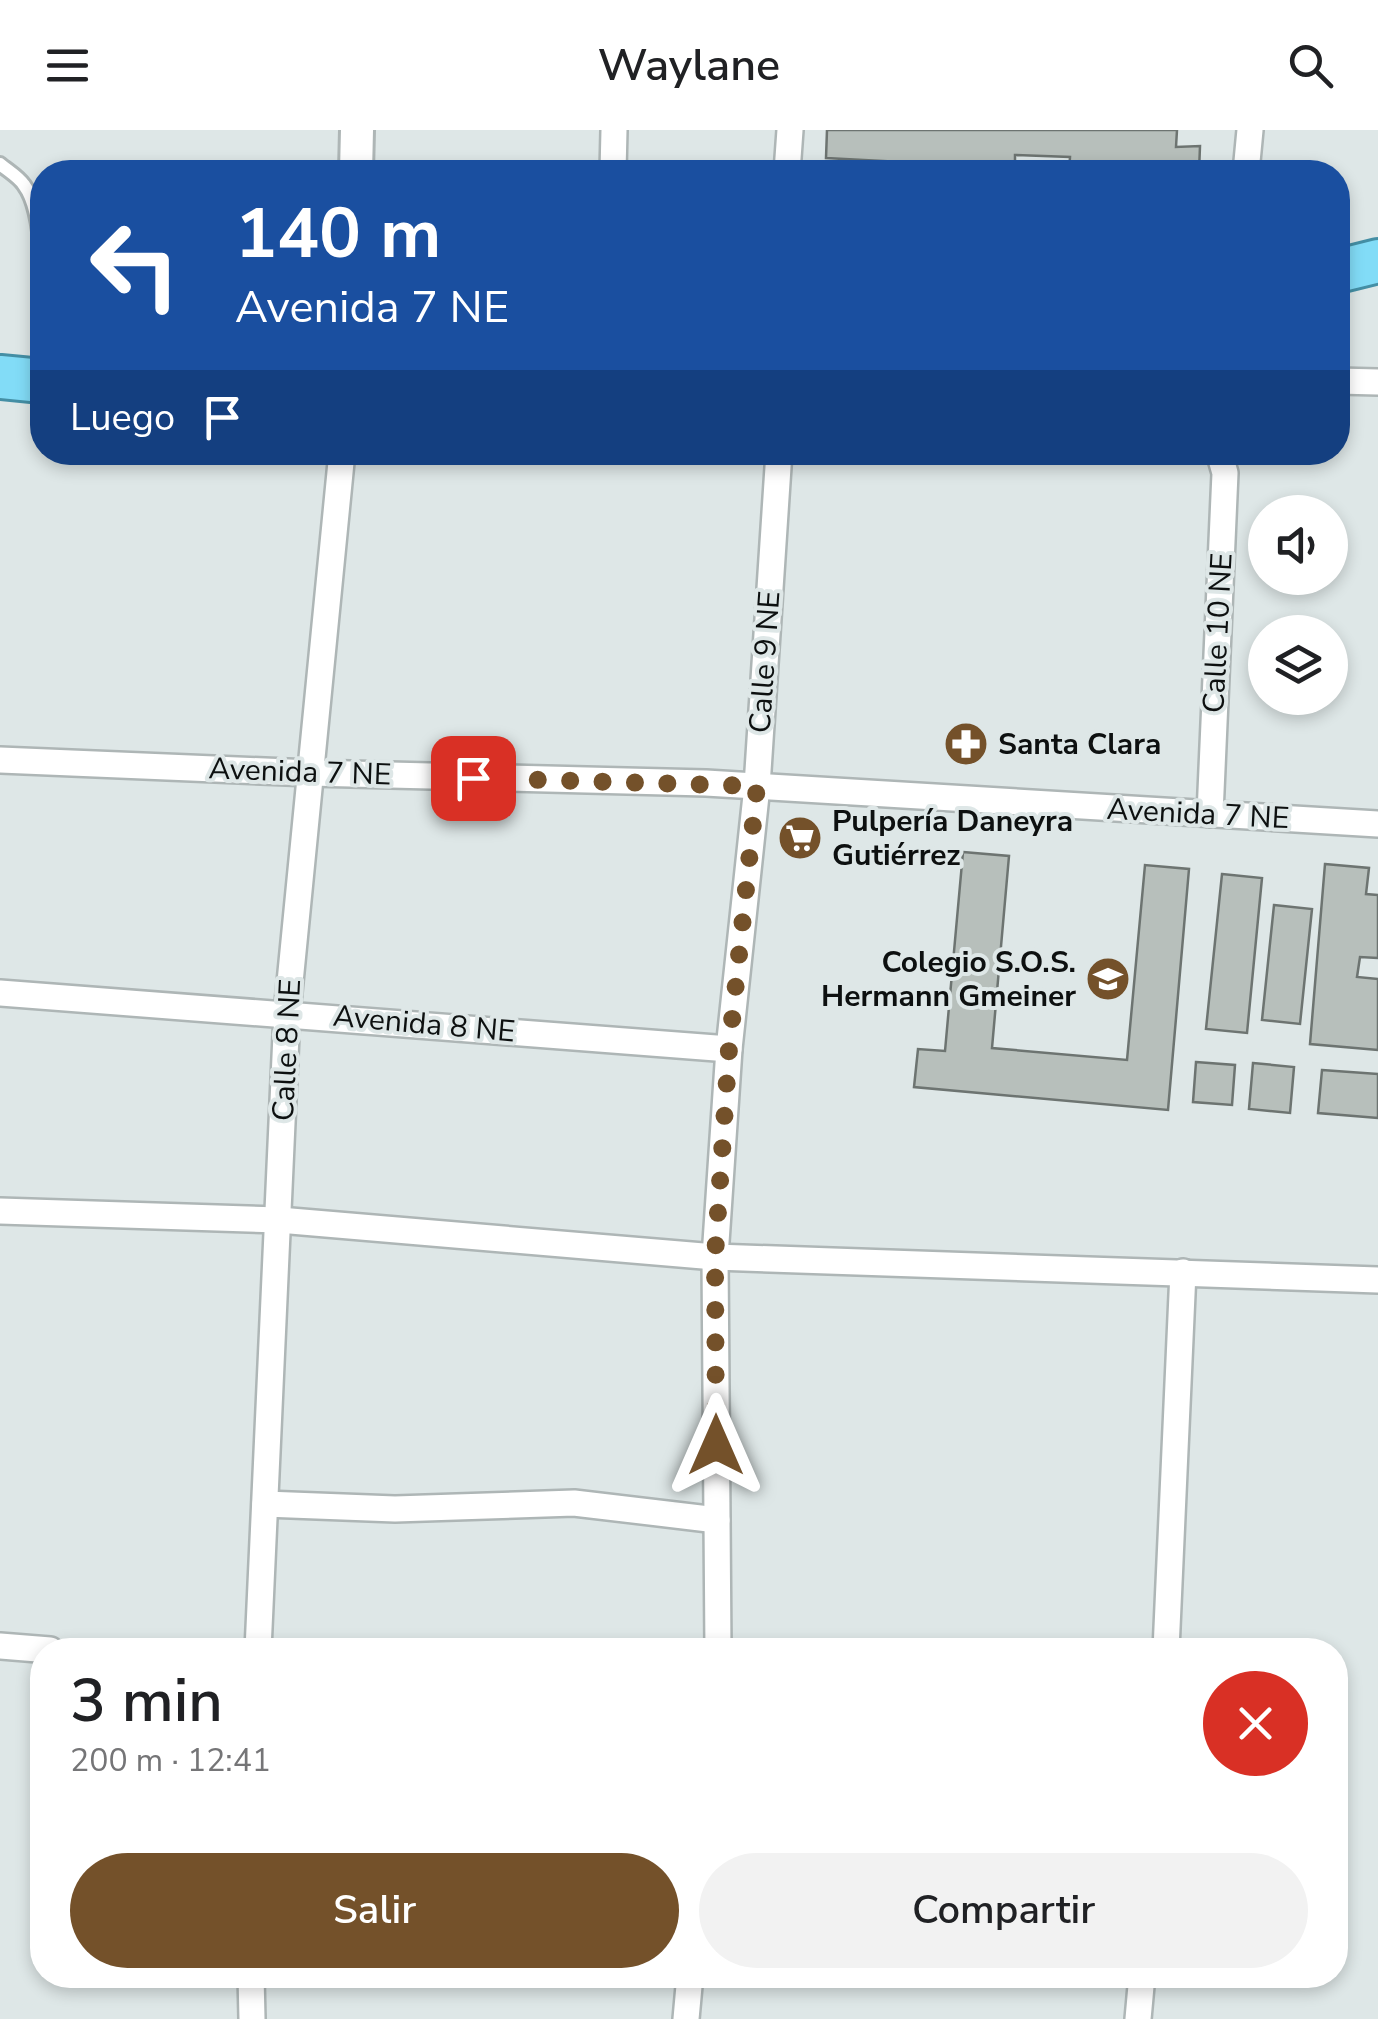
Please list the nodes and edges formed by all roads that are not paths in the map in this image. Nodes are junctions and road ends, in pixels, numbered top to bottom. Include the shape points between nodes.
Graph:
1 (358, 130) edge
2 (614, 130) edge
3 (790, 130) edge
4 (1250, 130) edge
5 (357, 160) edge
6 (613, 160) edge
7 (788, 160) edge
8 (1247, 160) edge
9 (0, 164) edge
10 (30, 198) edge
11 (1378, 261) edge
12 (1350, 269) edge
13 (1350, 381) edge
14 (1378, 382) edge
15 (341, 465) edge
16 (777, 465) edge
17 (1223, 465) edge
18 (0, 760) edge
19 (311, 774) junction
20 (757, 786) junction
21 (1210, 814) junction
22 (1378, 824) edge
23 (0, 993) edge
24 (287, 1013) junction
25 (729, 1049) junction
26 (0, 1212) edge
27 (279, 1220) junction
28 (715, 1256) junction
29 (1182, 1272) junction
30 (1378, 1280) edge
31 (266, 1504) junction
32 (717, 1520) junction
33 (259, 1638) edge
34 (718, 1638) edge
35 (1167, 1638) edge
36 (0, 1646) edge
37 (30, 1648) edge
38 (689, 1988) edge
39 (1141, 1988) edge
40 (686, 2019) edge
41 (1138, 2019) edge

1 - 5 street
2 - 6 street
3 - 7 street
4 - 8 street
9 - 10 lane
11 - 12 highway
13 - 14 street
15 - 19 street, Calle 8 NE
16 - 20 street, Calle 9 NE
17 - 21 street, Calle 10 NE
18 - 19 street, Avenida 7 NE
19 - 20 street, Avenida 7 NE
19 - 24 street, Calle 8 NE
20 - 21 street, Avenida 7 NE
20 - 25 street, Calle 9 NE
21 - 22 street, Avenida 7 NE
23 - 24 street, Avenida 8 NE
24 - 25 street, Avenida 8 NE
24 - 27 street, Calle 8 NE
25 - 28 street, Calle 9 NE
26 - 27 street
27 - 28 street
27 - 31 street, Calle 8 NE
28 - 29 street
28 - 32 street, Calle 9 NE
29 - 30 street
29 - 35 street
31 - 32 street via 395,1509 574,1503
31 - 33 street, Calle 8 NE
32 - 34 street, Calle 9 NE
36 - 37 street
38 - 40 street
39 - 41 street

